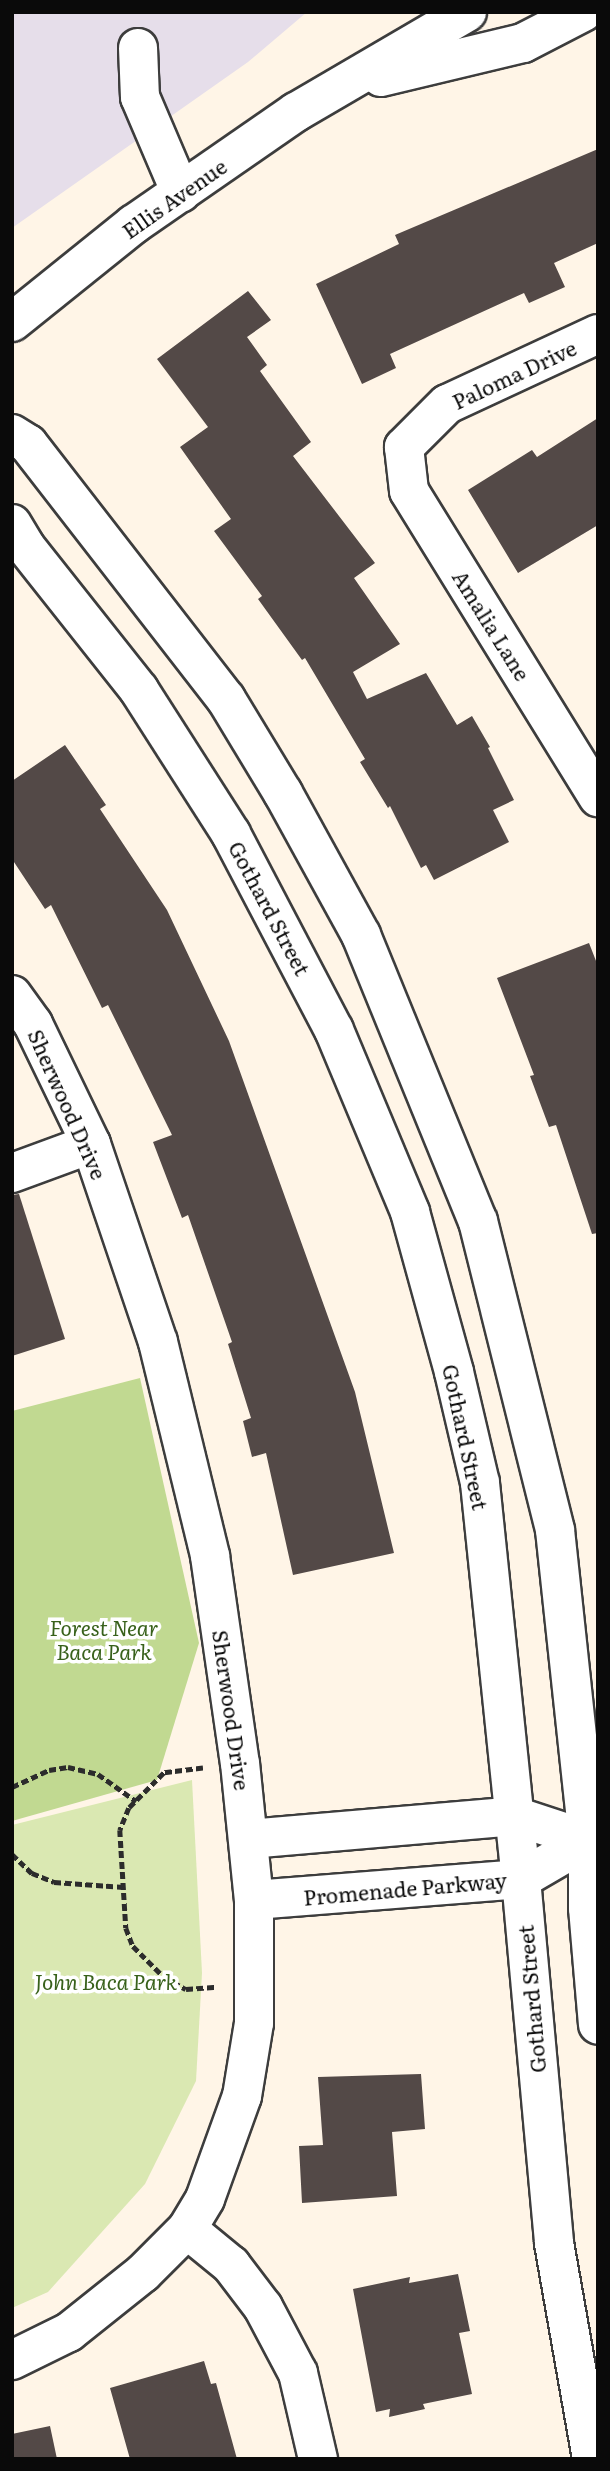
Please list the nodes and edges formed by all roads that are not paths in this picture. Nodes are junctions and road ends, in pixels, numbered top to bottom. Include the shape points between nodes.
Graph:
1 (467, 12) edge
2 (583, 12) edge
3 (138, 48) dead end
4 (345, 86) junction
5 (181, 192) junction
6 (12, 323) edge
7 (598, 334) edge
8 (12, 434) edge
9 (404, 447) joint
10 (12, 524) edge
11 (597, 796) edge
12 (12, 995) edge
13 (91, 1144) junction
14 (12, 1173) edge
15 (515, 1816) junction
16 (249, 1839) junction
17 (593, 1840) edge
18 (521, 1879) junction
19 (254, 1900) junction
20 (598, 2025) edge
21 (187, 2229) junction
22 (12, 2360) edge
23 (318, 2459) edge
24 (592, 2459) edge

1 - 4 street, Ellis Avenue
2 - 4 street, Ellis Avenue via 523,43
3 - 5 street via 140,97
4 - 5 street, Ellis Avenue via 296,112
5 - 6 street, Ellis Avenue
7 - 9 street, Paloma Drive via 447,404
8 - 17 street via 28,444 226,699 361,935 478,1221 555,1530
9 - 11 street, Amalia Lane via 409,491
10 - 15 street, Gothard Street via 139,690 231,835 334,1030 410,1212 480,1483
12 - 13 street, Sherwood Drive via 33,1024
13 - 14 street
13 - 16 street, Sherwood Drive via 158,1342 206,1543
15 - 16 street
15 - 17 street
15 - 18 street, Gothard Street
16 - 19 street, Sherwood Drive
17 - 18 street, Promenade Parkway
17 - 20 street via 588,1908
18 - 19 street, Promenade Parkway
18 - 24 street, Gothard Street via 554,2243
19 - 21 street, Sherwood Drive via 254,2023 242,2096 205,2199
21 - 22 street, Sherwood Drive via 143,2273 69,2332
21 - 23 street via 231,2265 263,2307 298,2372

